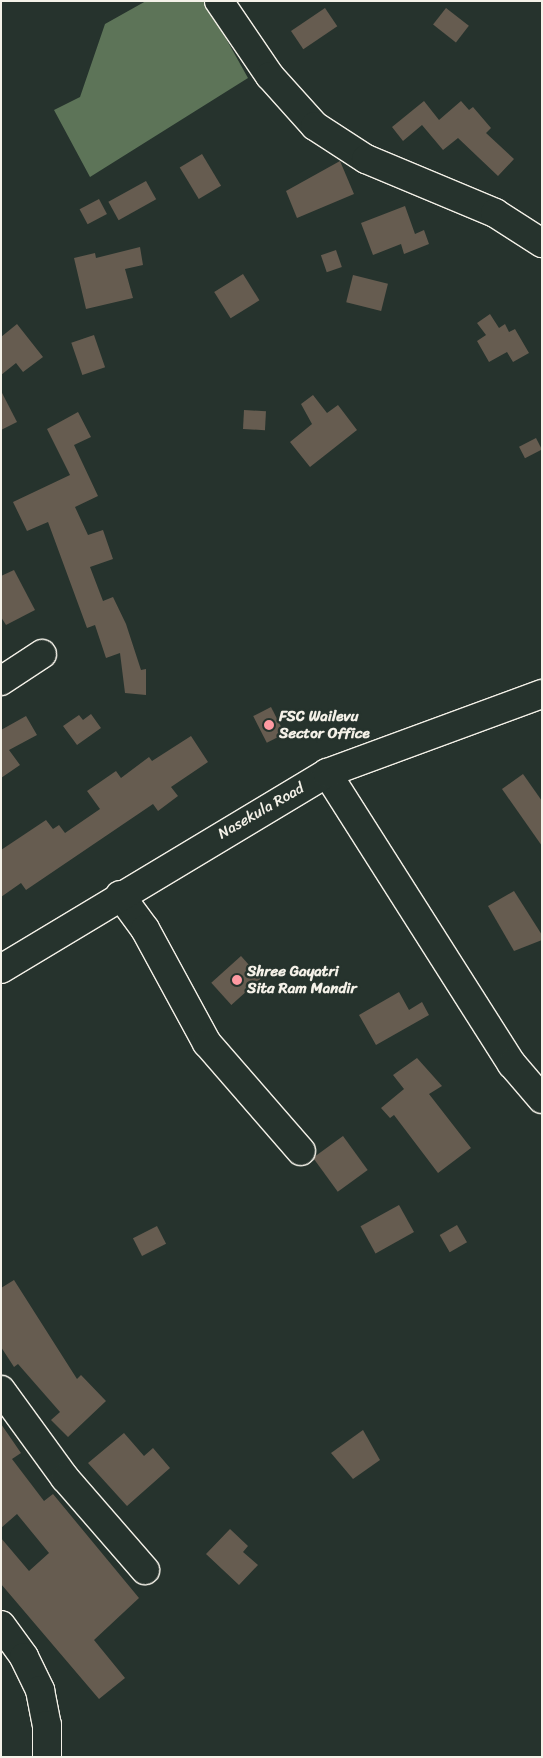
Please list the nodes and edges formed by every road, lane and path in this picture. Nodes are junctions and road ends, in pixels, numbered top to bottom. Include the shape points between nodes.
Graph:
1 (219, 1) edge
2 (542, 243) edge
3 (42, 654) dead end
4 (1, 680) edge
5 (542, 694) edge
6 (327, 773) junction
7 (120, 896) junction
8 (1, 969) edge
9 (542, 1099) edge
10 (301, 1151) dead end
11 (1, 1390) edge
12 (145, 1570) dead end
13 (1, 1625) edge
14 (47, 1757) edge

1 - 2 street via 270,76 315,126 366,159 496,212
3 - 4 street
5 - 6 street, Nasekula Road
6 - 7 street, Nasekula Road
6 - 9 street via 512,1064
7 - 8 street, Nasekula Road
7 - 10 street via 144,929 207,1043
11 - 12 street via 65,1478
13 - 14 street via 24,1657 40,1690 47,1725

